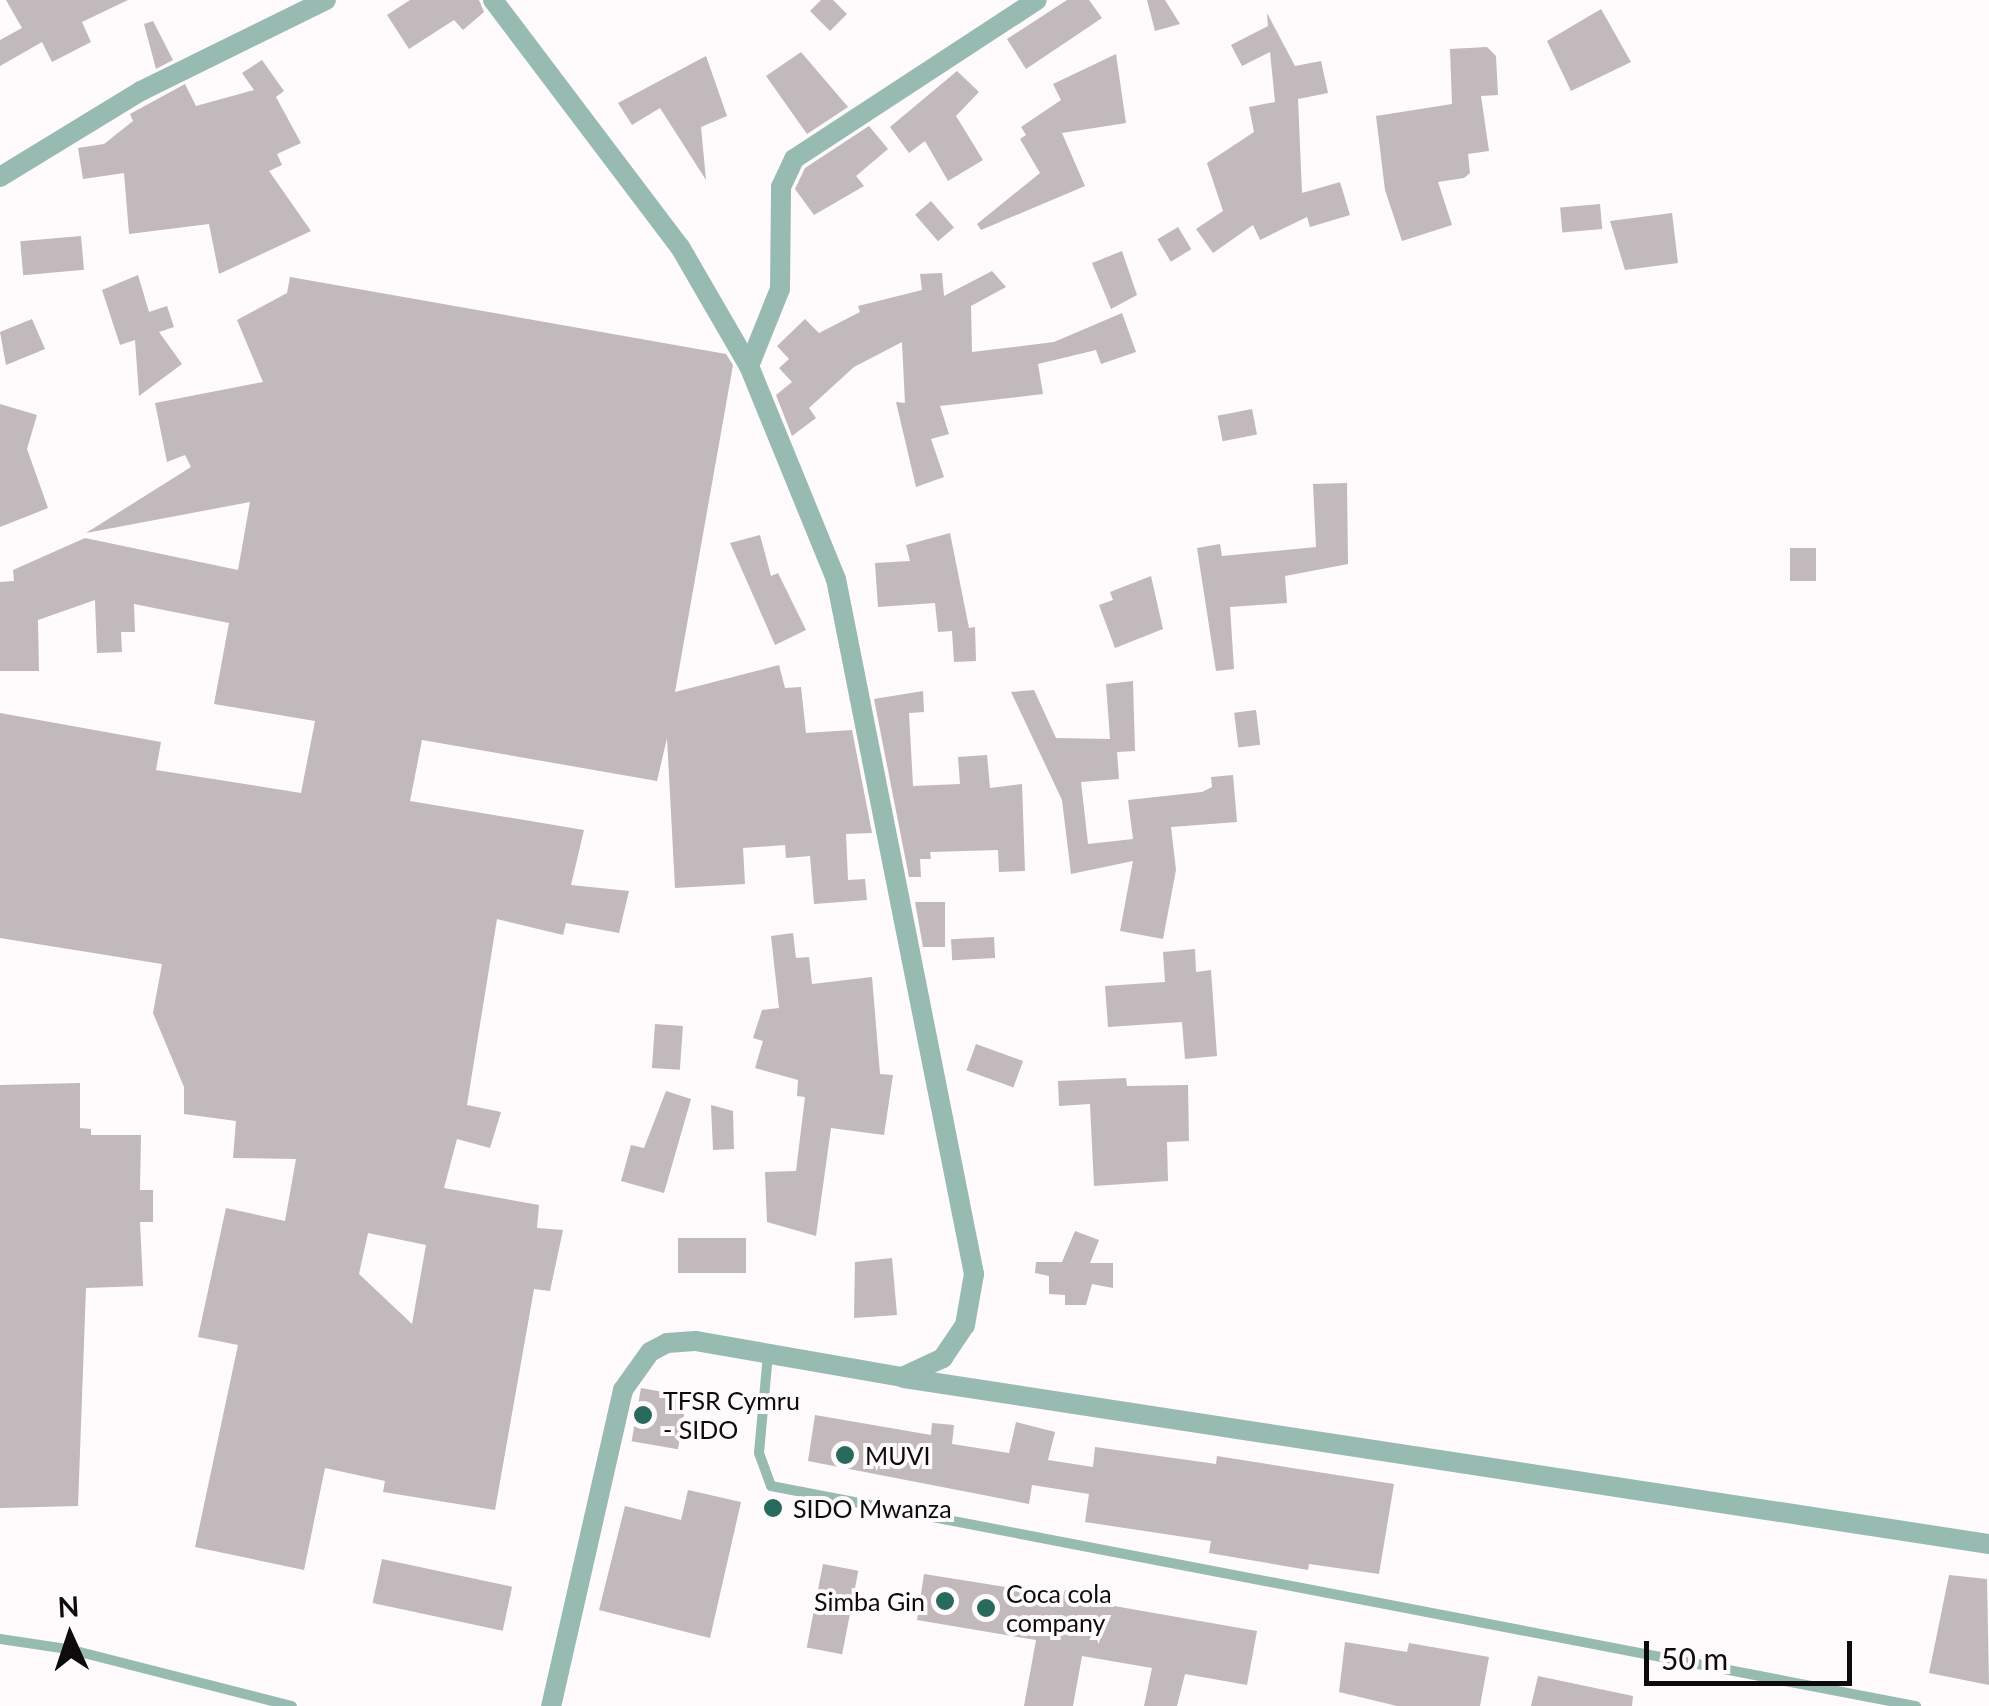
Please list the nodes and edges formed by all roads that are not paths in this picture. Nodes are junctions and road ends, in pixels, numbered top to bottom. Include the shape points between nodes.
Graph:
1 (326, 0) edge
2 (493, 0) edge
3 (1036, 0) edge
4 (0, 177) edge
5 (749, 366) junction
6 (768, 1354) junction
7 (902, 1378) junction
8 (1989, 1544) edge
9 (0, 1639) edge
10 (292, 1706) edge
11 (550, 1706) edge
12 (1916, 1706) edge

1 - 4 street via 141,90
2 - 5 street via 680,247
3 - 5 street via 794,160 781,186 780,289
5 - 7 street via 836,579 974,1274 965,1325 944,1358
6 - 7 street
6 - 11 street via 667,1342 650,1352 623,1390
6 - 12 lane via 759,1453 770,1486
7 - 8 street
9 - 10 lane via 68,1649

